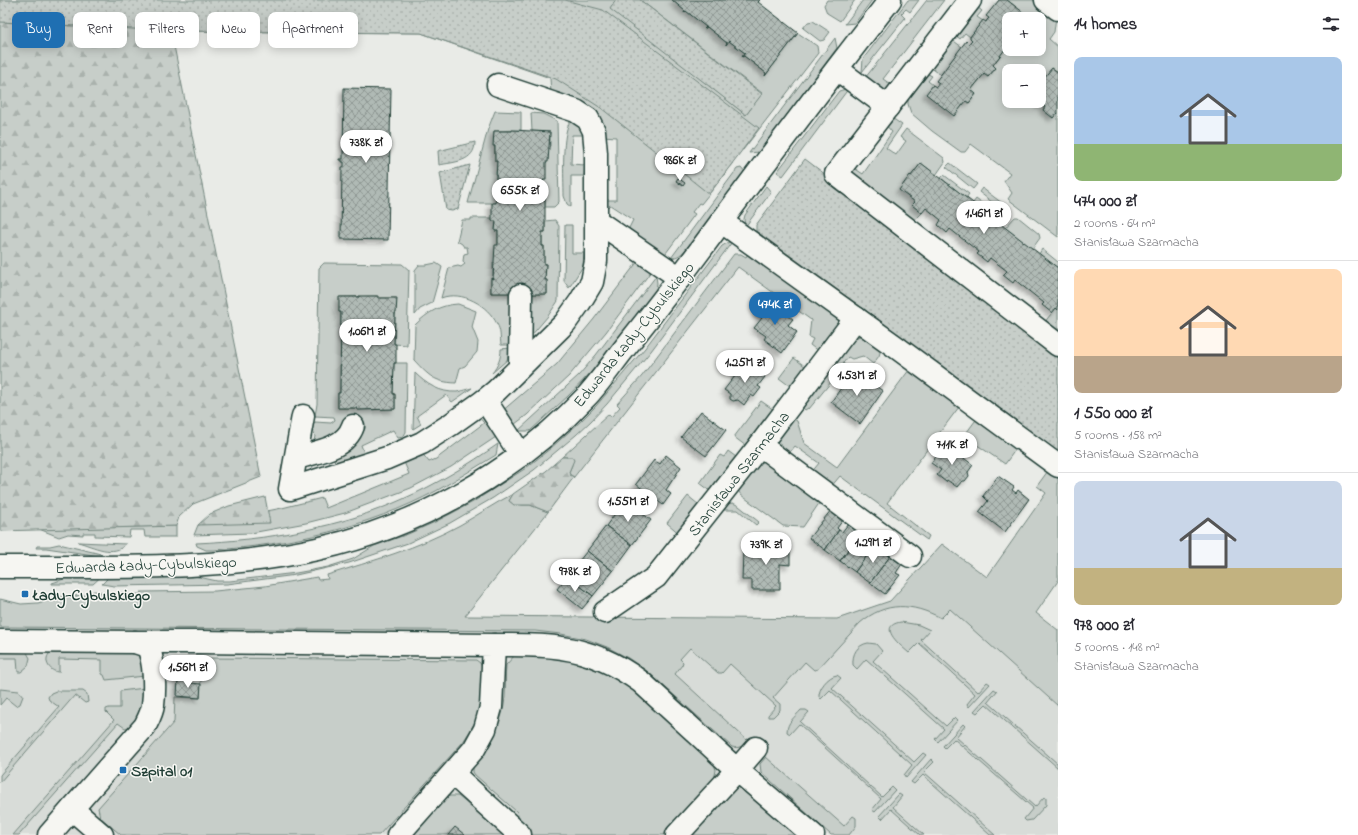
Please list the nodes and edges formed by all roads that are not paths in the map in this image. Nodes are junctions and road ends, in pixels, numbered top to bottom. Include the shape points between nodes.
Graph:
1 (890, 0) edge
2 (970, 0) edge
3 (1046, 0) edge
4 (1058, 9) edge
5 (836, 69) junction
6 (498, 85) dead end
7 (888, 107) junction
8 (597, 221) junction
9 (722, 222) junction
10 (680, 278) junction
11 (521, 295) dead end
12 (856, 318) junction
13 (1058, 345) edge
14 (520, 367) junction
15 (485, 400) junction
16 (303, 416) dead end
17 (353, 426) dead end
18 (760, 445) junction
19 (521, 455) junction
20 (296, 458) junction
21 (1058, 466) edge
22 (910, 556) dead end
23 (0, 566) edge
24 (605, 612) dead end
25 (0, 641) edge
26 (135, 642) junction
27 (494, 645) junction
28 (756, 748) dead end
29 (737, 770) junction
30 (453, 774) junction
31 (72, 809) junction
32 (49, 835) edge
33 (102, 835) edge
34 (398, 835) edge
35 (520, 835) edge
36 (677, 835) edge
37 (813, 835) edge

1 - 5 street, Edwarda Łady-Cybulskiego
2 - 7 street
3 - 4 street
5 - 7 street
5 - 9 street, Edwarda Łady-Cybulskiego
6 - 8 street via 576,111 588,119 594,131 596,153
7 - 13 street via 836,174
8 - 10 street
8 - 14 street via 596,261 592,282 566,323
9 - 10 street, Edwarda Łady-Cybulskiego
9 - 12 street
10 - 19 street, Edwarda Łady-Cybulskiego via 587,396
11 - 14 street
12 - 18 street, Stanisława Szarmacha
12 - 21 street
14 - 15 street
15 - 19 street
15 - 20 street via 422,443 387,458 290,489
16 - 20 street
17 - 20 street via 343,441 328,449
18 - 22 street
18 - 24 street, Stanisława Szarmacha via 656,577
19 - 23 street, Edwarda Łady-Cybulskiego via 478,485 435,507 386,529 317,549 270,558 171,566
25 - 26 street
26 - 27 street
26 - 31 street via 147,646 151,652 151,714 145,726
27 - 29 street via 535,645 583,652 625,670
27 - 30 street via 491,707 485,729 474,749
28 - 29 street
29 - 36 street
29 - 37 street
30 - 34 street
30 - 35 street
31 - 32 street
31 - 33 street

